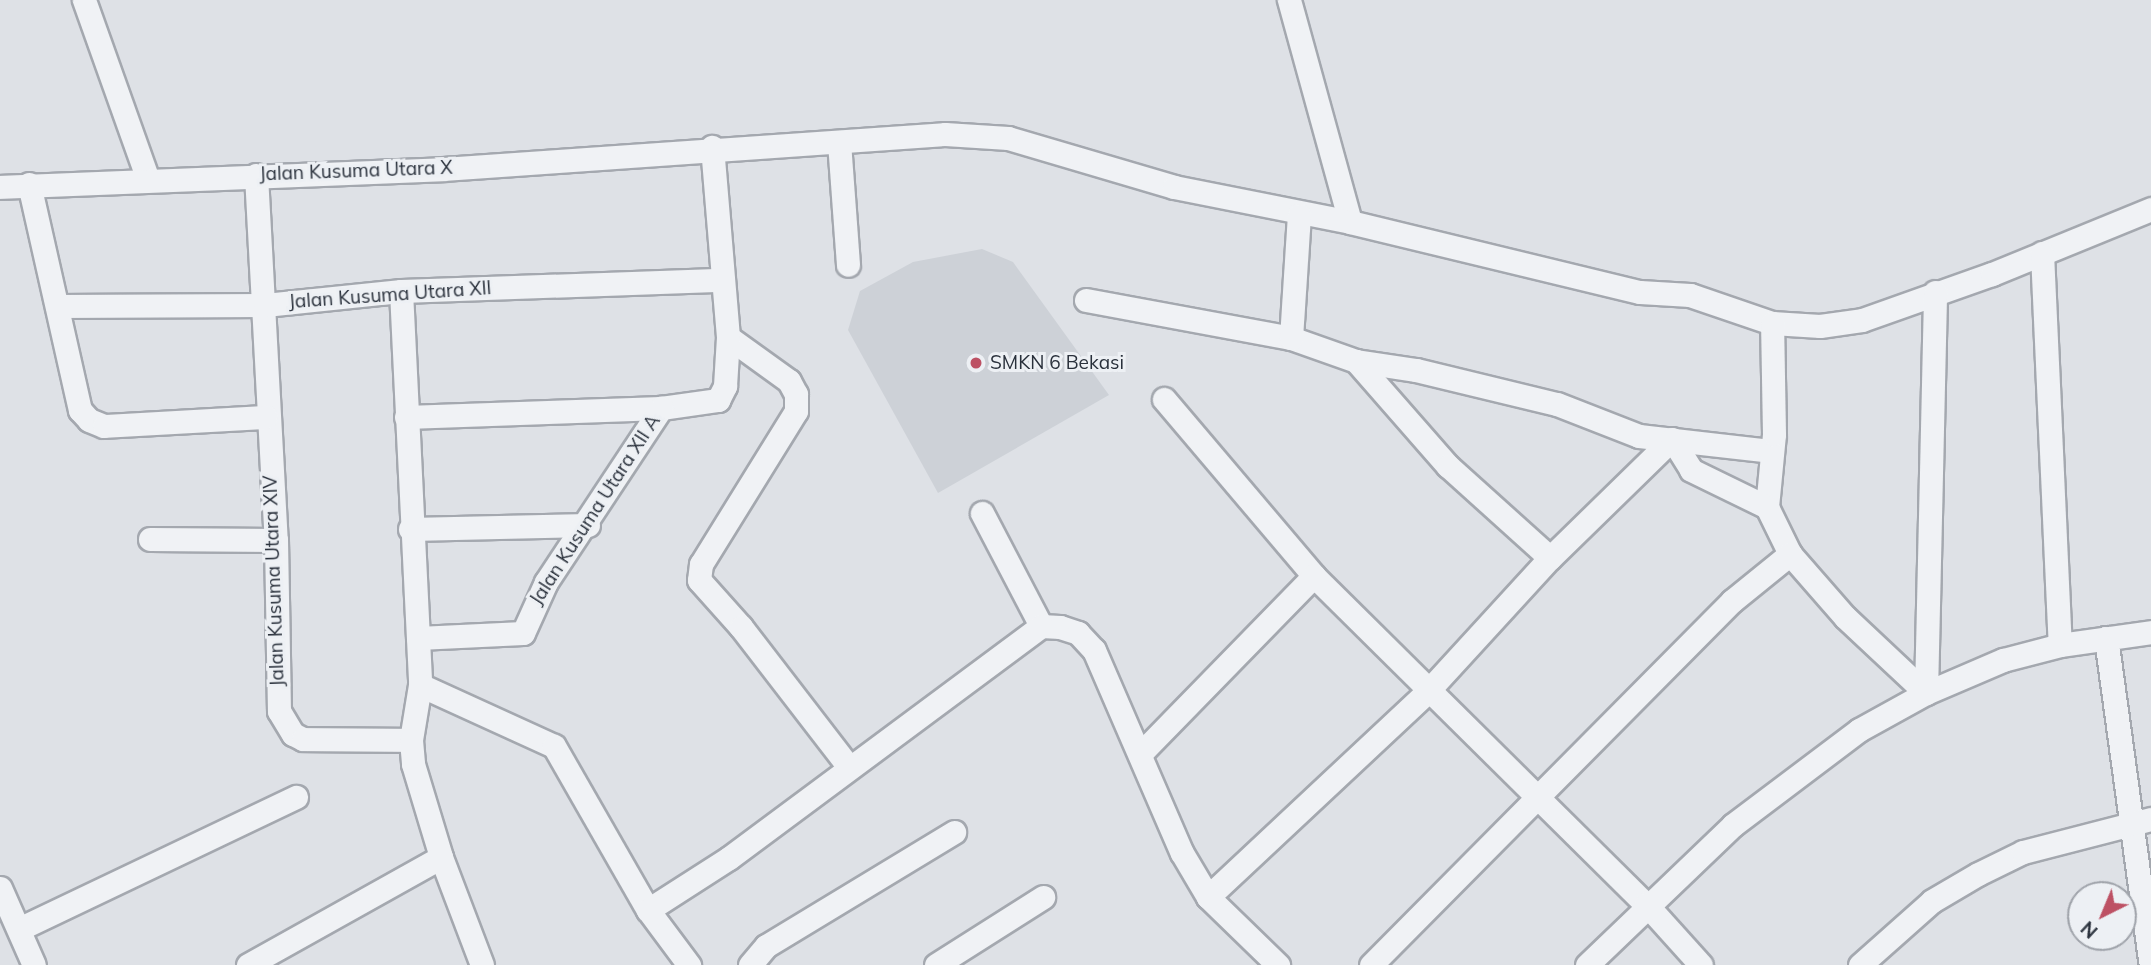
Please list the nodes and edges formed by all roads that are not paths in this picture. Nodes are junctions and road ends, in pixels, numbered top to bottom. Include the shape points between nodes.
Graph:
1 (84, 0) edge
2 (1289, 0) edge
3 (839, 142) junction
4 (712, 147) junction
5 (256, 174) junction
6 (148, 180) junction
7 (29, 184) junction
8 (0, 187) edge
9 (2151, 209) edge
10 (1299, 215) junction
11 (1350, 222) junction
12 (2042, 253) junction
13 (848, 265) dead end
14 (723, 280) junction
15 (401, 291) junction
16 (1935, 292) junction
17 (1086, 300) dead end
18 (265, 305) junction
19 (57, 306) junction
20 (1772, 324) junction
21 (728, 337) junction
22 (1291, 338) junction
23 (1356, 361) junction
24 (1164, 400) dead end
25 (661, 408) junction
26 (266, 417) junction
27 (406, 417) junction
28 (1672, 439) junction
29 (1770, 451) junction
30 (1767, 507) junction
31 (982, 513) dead end
32 (587, 525) junction
33 (410, 529) junction
34 (150, 539) dead end
35 (276, 540) junction
36 (1790, 554) junction
37 (1550, 558) junction
38 (1314, 576) junction
39 (1041, 626) junction
40 (2151, 632) edge
41 (418, 638) junction
42 (2106, 638) junction
43 (2060, 645) junction
44 (421, 685) junction
45 (1427, 692) junction
46 (1926, 693) junction
47 (411, 740) junction
48 (1140, 754) junction
49 (849, 768) junction
50 (1534, 796) junction
51 (296, 797) dead end
52 (2140, 821) edge
53 (954, 832) dead end
54 (441, 857) junction
55 (0, 888) edge
56 (1043, 897) dead end
57 (1208, 897) junction
58 (1646, 904) junction
59 (648, 910) junction
60 (19, 929) junction
61 (34, 965) edge
62 (248, 965) edge
63 (482, 965) edge
64 (689, 965) edge
65 (750, 965) edge
66 (936, 965) edge
67 (1278, 965) edge
68 (1371, 965) edge
69 (1587, 965) edge
70 (1701, 965) edge
71 (1860, 965) edge
72 (2151, 965) edge

1 - 6 street
2 - 11 street
3 - 4 street, Jalan Kusuma Utara X
3 - 10 street, Jalan Kusuma Utara X via 945,134 1008,138 1174,187
3 - 13 street
4 - 5 street, Jalan Kusuma Utara X via 443,169
4 - 14 street
5 - 6 street, Jalan Kusuma Utara X
5 - 18 street, Jalan Kusuma Utara XIV
6 - 7 street, Jalan Kusuma Utara X
7 - 8 street, Jalan Kusuma Utara X
7 - 19 street
9 - 12 street, Jalan Kusuma Utara X
10 - 11 street, Jalan Kusuma Utara X
10 - 22 street
11 - 20 street, Jalan Kusuma Utara X via 1640,292 1690,295
12 - 16 street, Jalan Kusuma Utara X
12 - 43 street
14 - 15 street, Jalan Kusuma Utara XII
14 - 21 street
15 - 18 street, Jalan Kusuma Utara XII
15 - 27 street
16 - 20 street, Jalan Kusuma Utara X via 1862,320 1820,326
16 - 46 street
17 - 22 street
18 - 19 street, Jalan Kusuma Utara XII
18 - 26 street, Jalan Kusuma Utara XIV
19 - 26 street via 80,410 89,420 104,426
20 - 29 street
21 - 25 street via 725,386 718,400
21 - 49 street via 789,381 796,394 796,411 701,564 699,580 741,627
22 - 23 street
23 - 28 street via 1416,370 1557,404 1639,436
23 - 37 street via 1448,466
24 - 38 street
25 - 27 street
25 - 32 street, Jalan Kusuma Utara XII A
26 - 35 street, Jalan Kusuma Utara XIV
27 - 33 street
28 - 29 street
28 - 30 street via 1691,470
28 - 37 street
29 - 30 street
30 - 36 street
31 - 39 street
32 - 33 street
32 - 41 street, Jalan Kusuma Utara XII A via 546,582 523,633
33 - 41 street
34 - 35 street
35 - 47 street, Jalan Kusuma Utara XIV via 279,711 285,724 303,739
36 - 46 street via 1845,617
36 - 50 street via 1732,601
37 - 45 street
38 - 45 street
38 - 48 street
39 - 48 street via 1078,633 1094,650
39 - 49 street
40 - 42 street
41 - 44 street
42 - 43 street
42 - 52 street
43 - 46 street via 2003,660
44 - 47 street
44 - 59 street via 554,746
45 - 50 street
45 - 57 street
46 - 58 street via 1821,756 1733,825
47 - 54 street via 413,764
48 - 57 street via 1182,853
49 - 59 street via 729,858
50 - 58 street
50 - 68 street
51 - 60 street
52 - 71 street via 2024,852 1978,874 1932,901
52 - 72 street
53 - 65 street via 766,946
54 - 62 street
54 - 63 street
55 - 60 street
56 - 66 street
57 - 67 street
58 - 69 street
58 - 70 street
59 - 64 street
60 - 61 street

